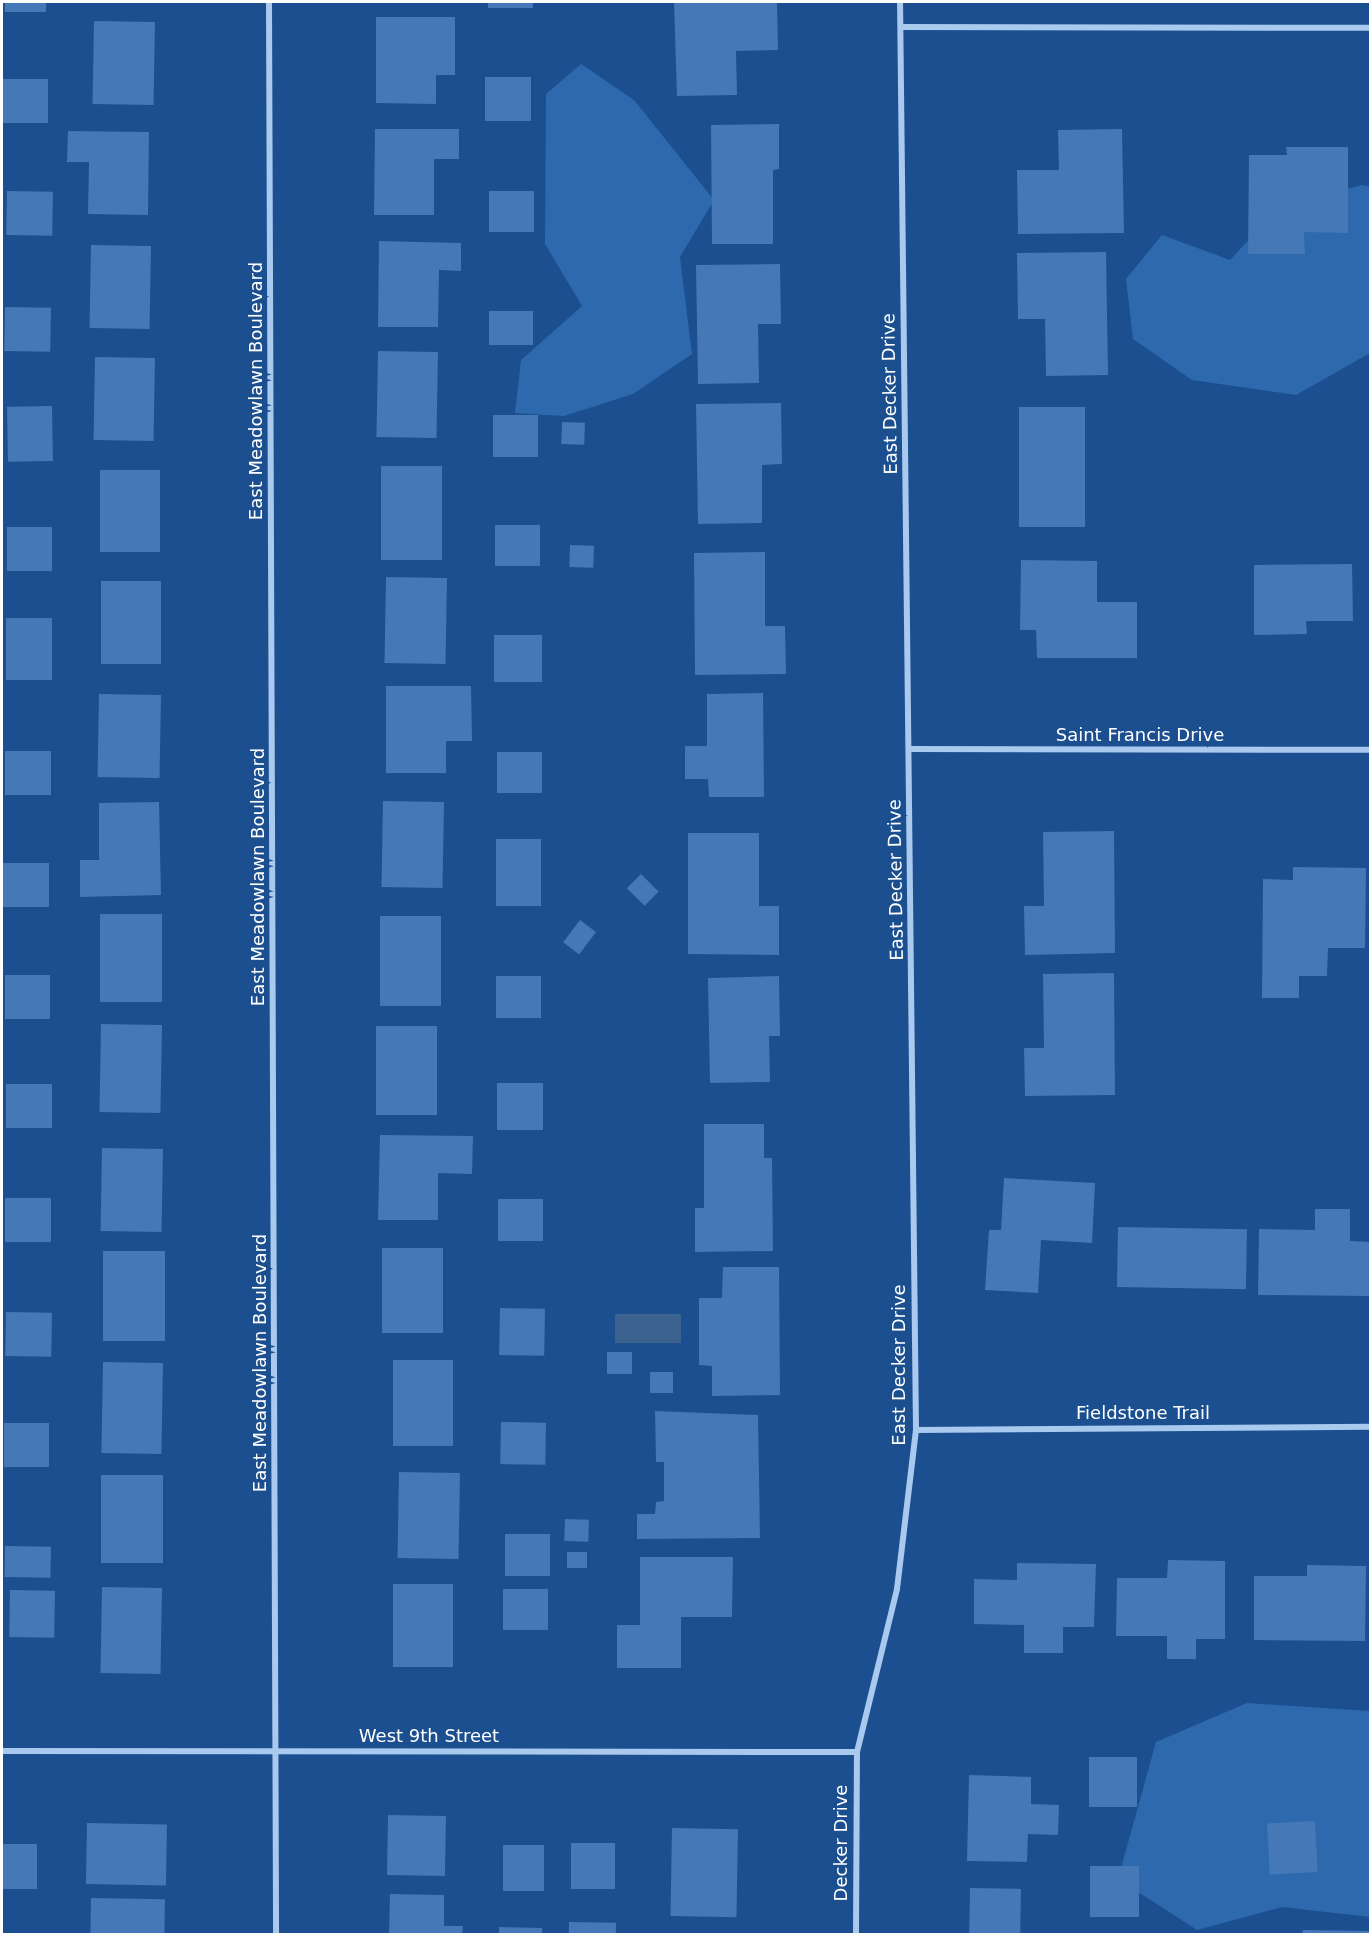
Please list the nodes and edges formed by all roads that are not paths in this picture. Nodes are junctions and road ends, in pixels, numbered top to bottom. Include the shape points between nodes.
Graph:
1 (269, 2) edge
2 (900, 2) edge
3 (901, 27) junction
4 (1371, 28) edge
5 (909, 749) junction
6 (1371, 750) edge
7 (1371, 1427) edge
8 (916, 1430) junction
9 (2, 1751) edge
10 (277, 1752) junction
11 (857, 1752) junction
12 (276, 1935) edge
13 (856, 1935) edge

1 - 10 street, East Meadowlawn Boulevard
2 - 3 street, East Decker Drive
3 - 4 street
3 - 5 street, East Decker Drive
5 - 6 street, Saint Francis Drive
5 - 8 street, East Decker Drive
7 - 8 street, Fieldstone Trail
8 - 11 street, East Decker Drive via 897,1589
9 - 10 street, West 9th Street
10 - 11 street, West 9th Street
10 - 12 street, East Meadowlawn Boulevard
11 - 13 street, Decker Drive

